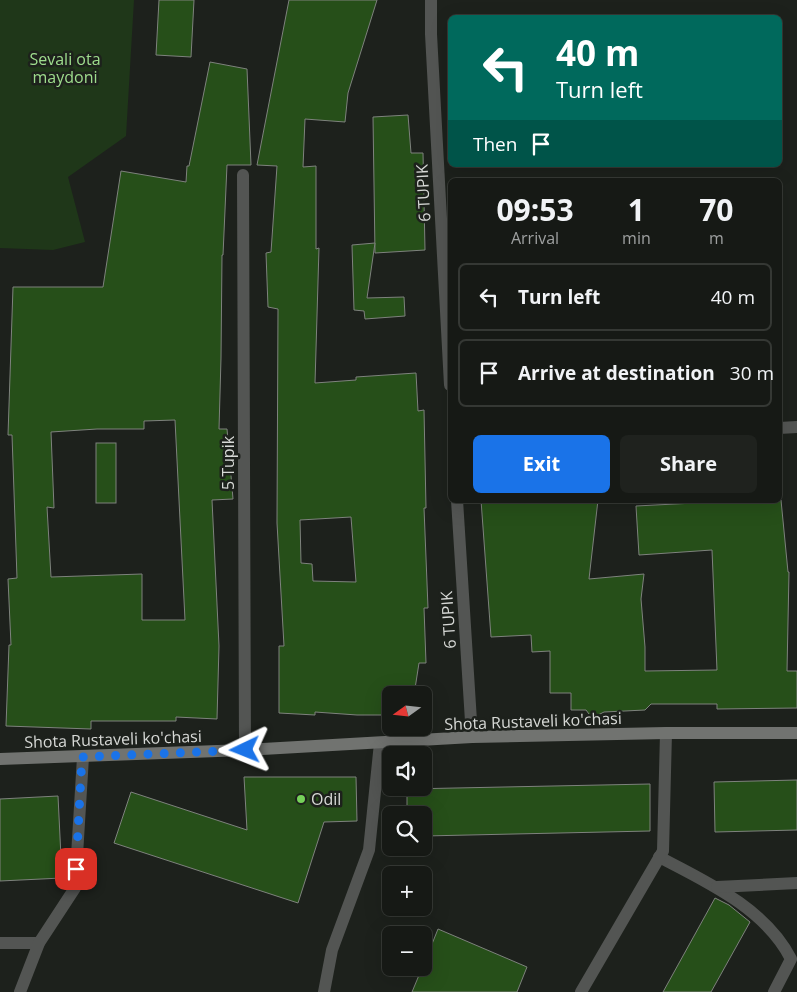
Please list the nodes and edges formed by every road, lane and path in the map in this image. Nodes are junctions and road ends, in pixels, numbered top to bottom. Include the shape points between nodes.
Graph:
1 (431, 0) edge
2 (243, 176) dead end
3 (448, 348) edge
4 (797, 427) edge
5 (782, 428) edge
6 (457, 503) edge
7 (797, 733) edge
8 (666, 734) junction
9 (472, 737) junction
10 (380, 743) junction
11 (245, 750) junction
12 (82, 757) junction
13 (0, 759) edge
14 (659, 857) junction
15 (797, 883) edge
16 (717, 887) junction
17 (0, 943) edge
18 (39, 943) junction
19 (20, 992) edge
20 (324, 992) edge
21 (581, 992) edge
22 (774, 992) edge

1 - 3 street, 6 TUPIK
2 - 11 street, 5 Tupik
4 - 5 street
6 - 9 street, 6 TUPIK
7 - 8 street, Shota Rustaveli ko'chasi
8 - 9 street, Shota Rustaveli ko'chasi
8 - 14 street via 663,850
9 - 10 street, Shota Rustaveli ko'chasi
10 - 11 street, Shota Rustaveli ko'chasi
10 - 20 street via 369,850 332,950
11 - 12 street, Shota Rustaveli ko'chasi
12 - 13 street, Shota Rustaveli ko'chasi
12 - 18 street via 75,888
14 - 16 street
14 - 21 street
15 - 16 street
16 - 22 street via 771,928 785,947 791,959
17 - 18 street
18 - 19 street

